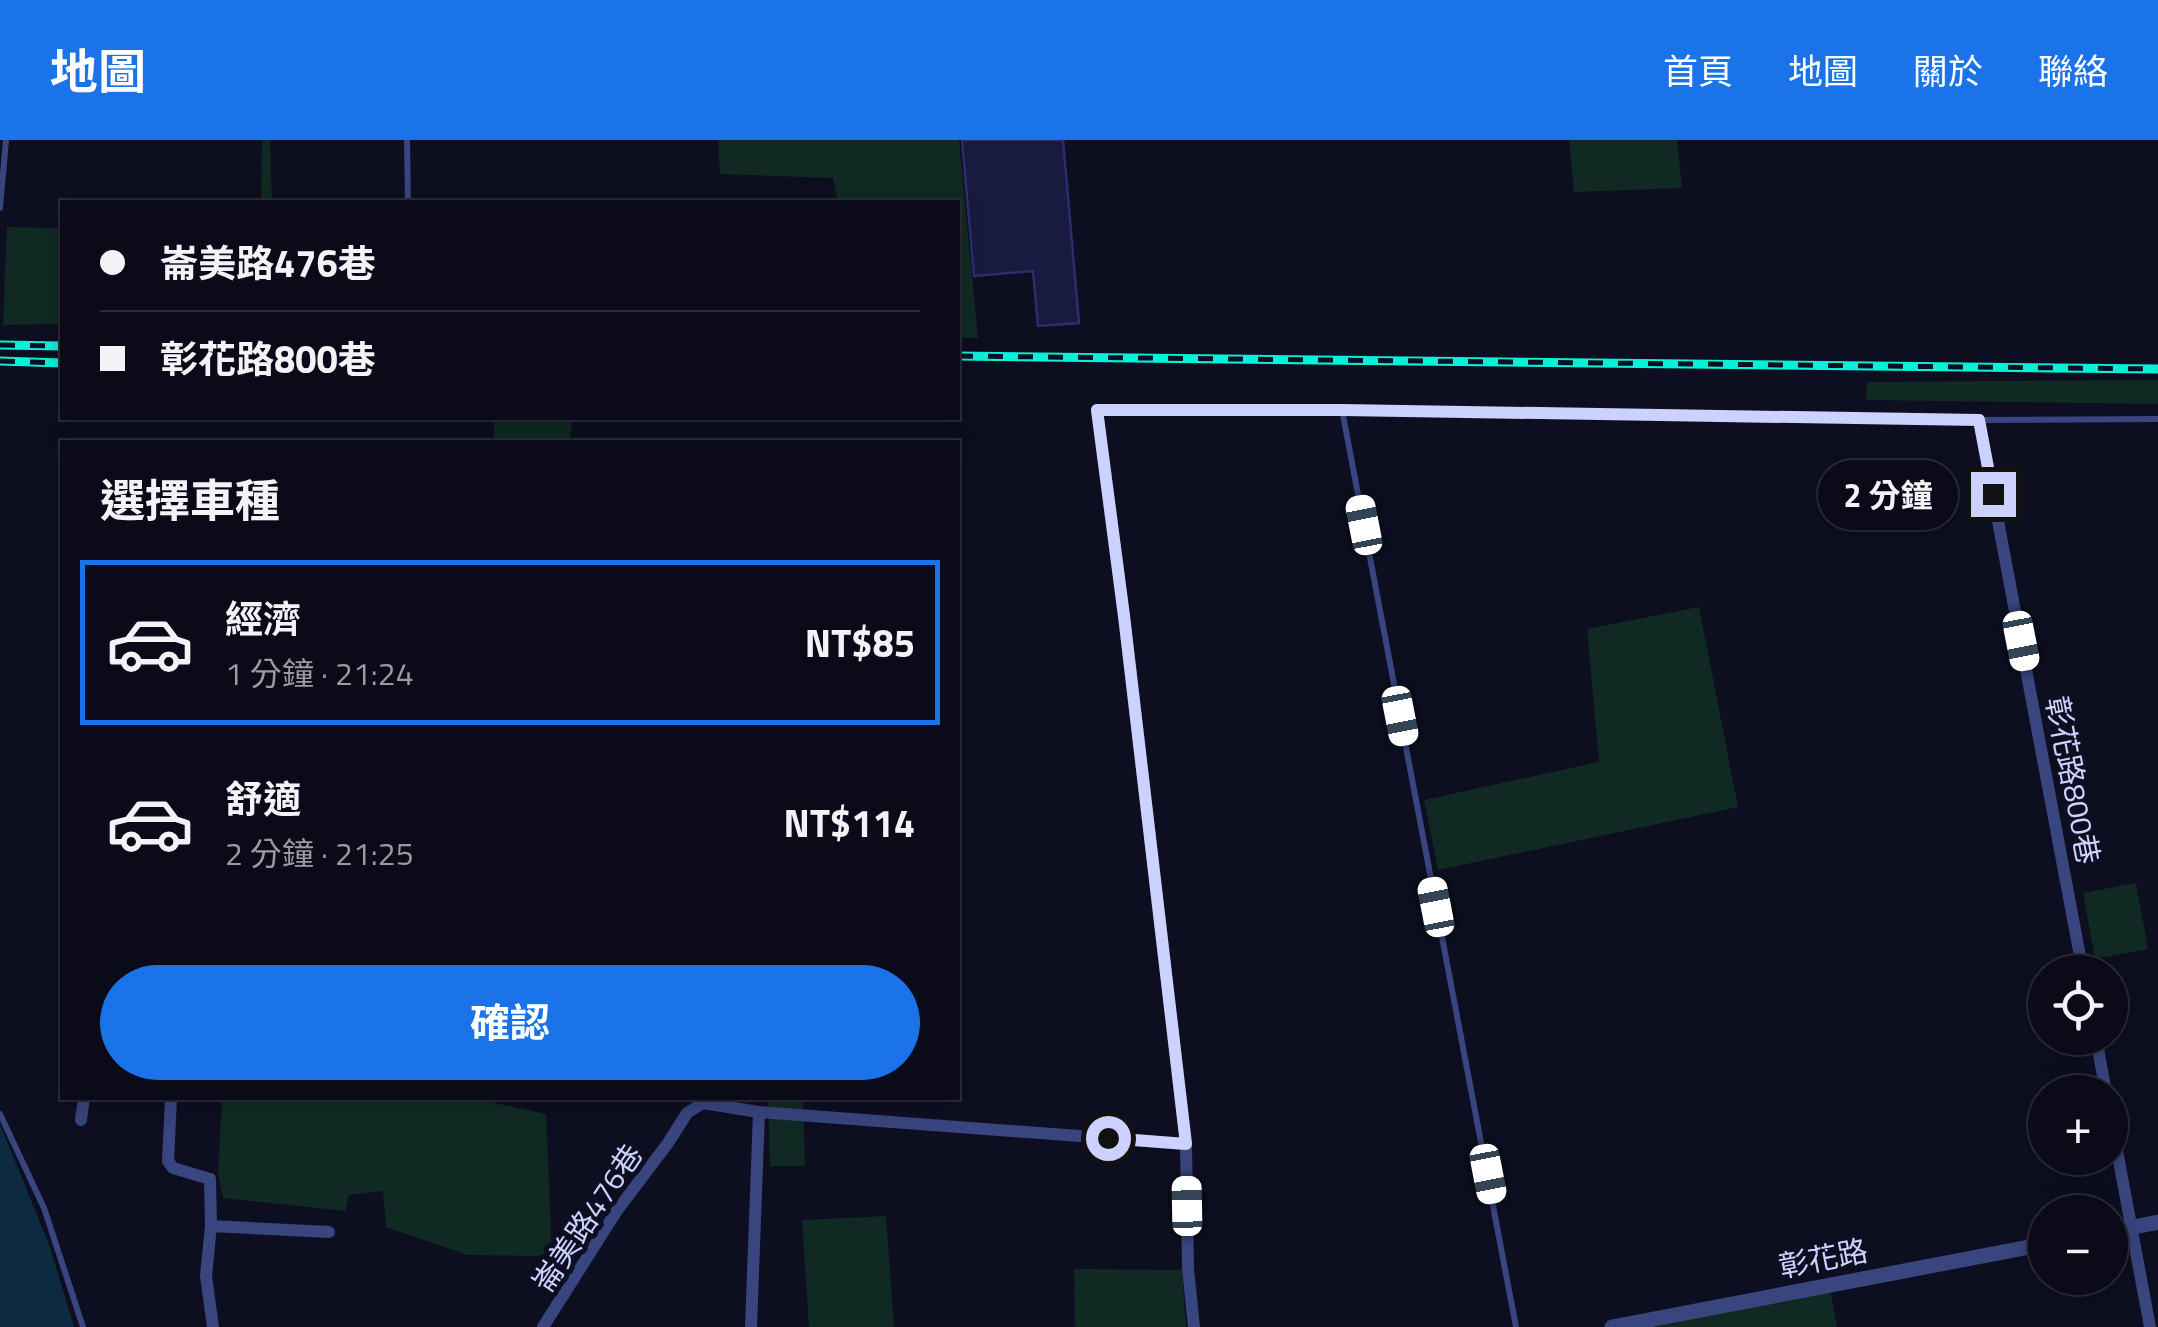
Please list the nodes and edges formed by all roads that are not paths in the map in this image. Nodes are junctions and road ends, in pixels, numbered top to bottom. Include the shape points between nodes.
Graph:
1 (6, 140) edge
2 (406, 140) edge
3 (408, 200) edge
4 (0, 208) edge
5 (1097, 410) joint
6 (1342, 410) junction
7 (2158, 419) edge
8 (1979, 420) junction
9 (2081, 955) edge
10 (84, 1100) edge
11 (171, 1100) edge
12 (716, 1101) edge
13 (759, 1112) junction
14 (0, 1114) edge
15 (81, 1120) dead end
16 (1186, 1144) junction
17 (2122, 1175) edge
18 (2158, 1222) edge
19 (211, 1226) junction
20 (2132, 1227) junction
21 (2128, 1228) edge
22 (329, 1232) dead end
23 (2028, 1247) edge
24 (83, 1327) edge
25 (213, 1327) edge
26 (543, 1327) edge
27 (751, 1327) edge
28 (1194, 1327) edge
29 (1516, 1327) edge
30 (1612, 1327) edge
31 (2150, 1327) edge

1 - 4 lane
2 - 3 lane
5 - 6 lane
5 - 16 street
6 - 8 lane
6 - 29 lane
7 - 8 lane
8 - 9 street, 彰花路800巷
10 - 15 street
11 - 19 street via 168,1161 210,1179
12 - 13 street, 崙美路476巷
12 - 26 street, 崙美路476巷 via 686,1113
13 - 16 street, 崙美路476巷
13 - 27 street
14 - 24 lane via 44,1208
16 - 28 street
17 - 20 street
18 - 20 street
19 - 22 street
19 - 25 street via 206,1276
20 - 21 street
20 - 31 street
23 - 30 street, 彰花路

